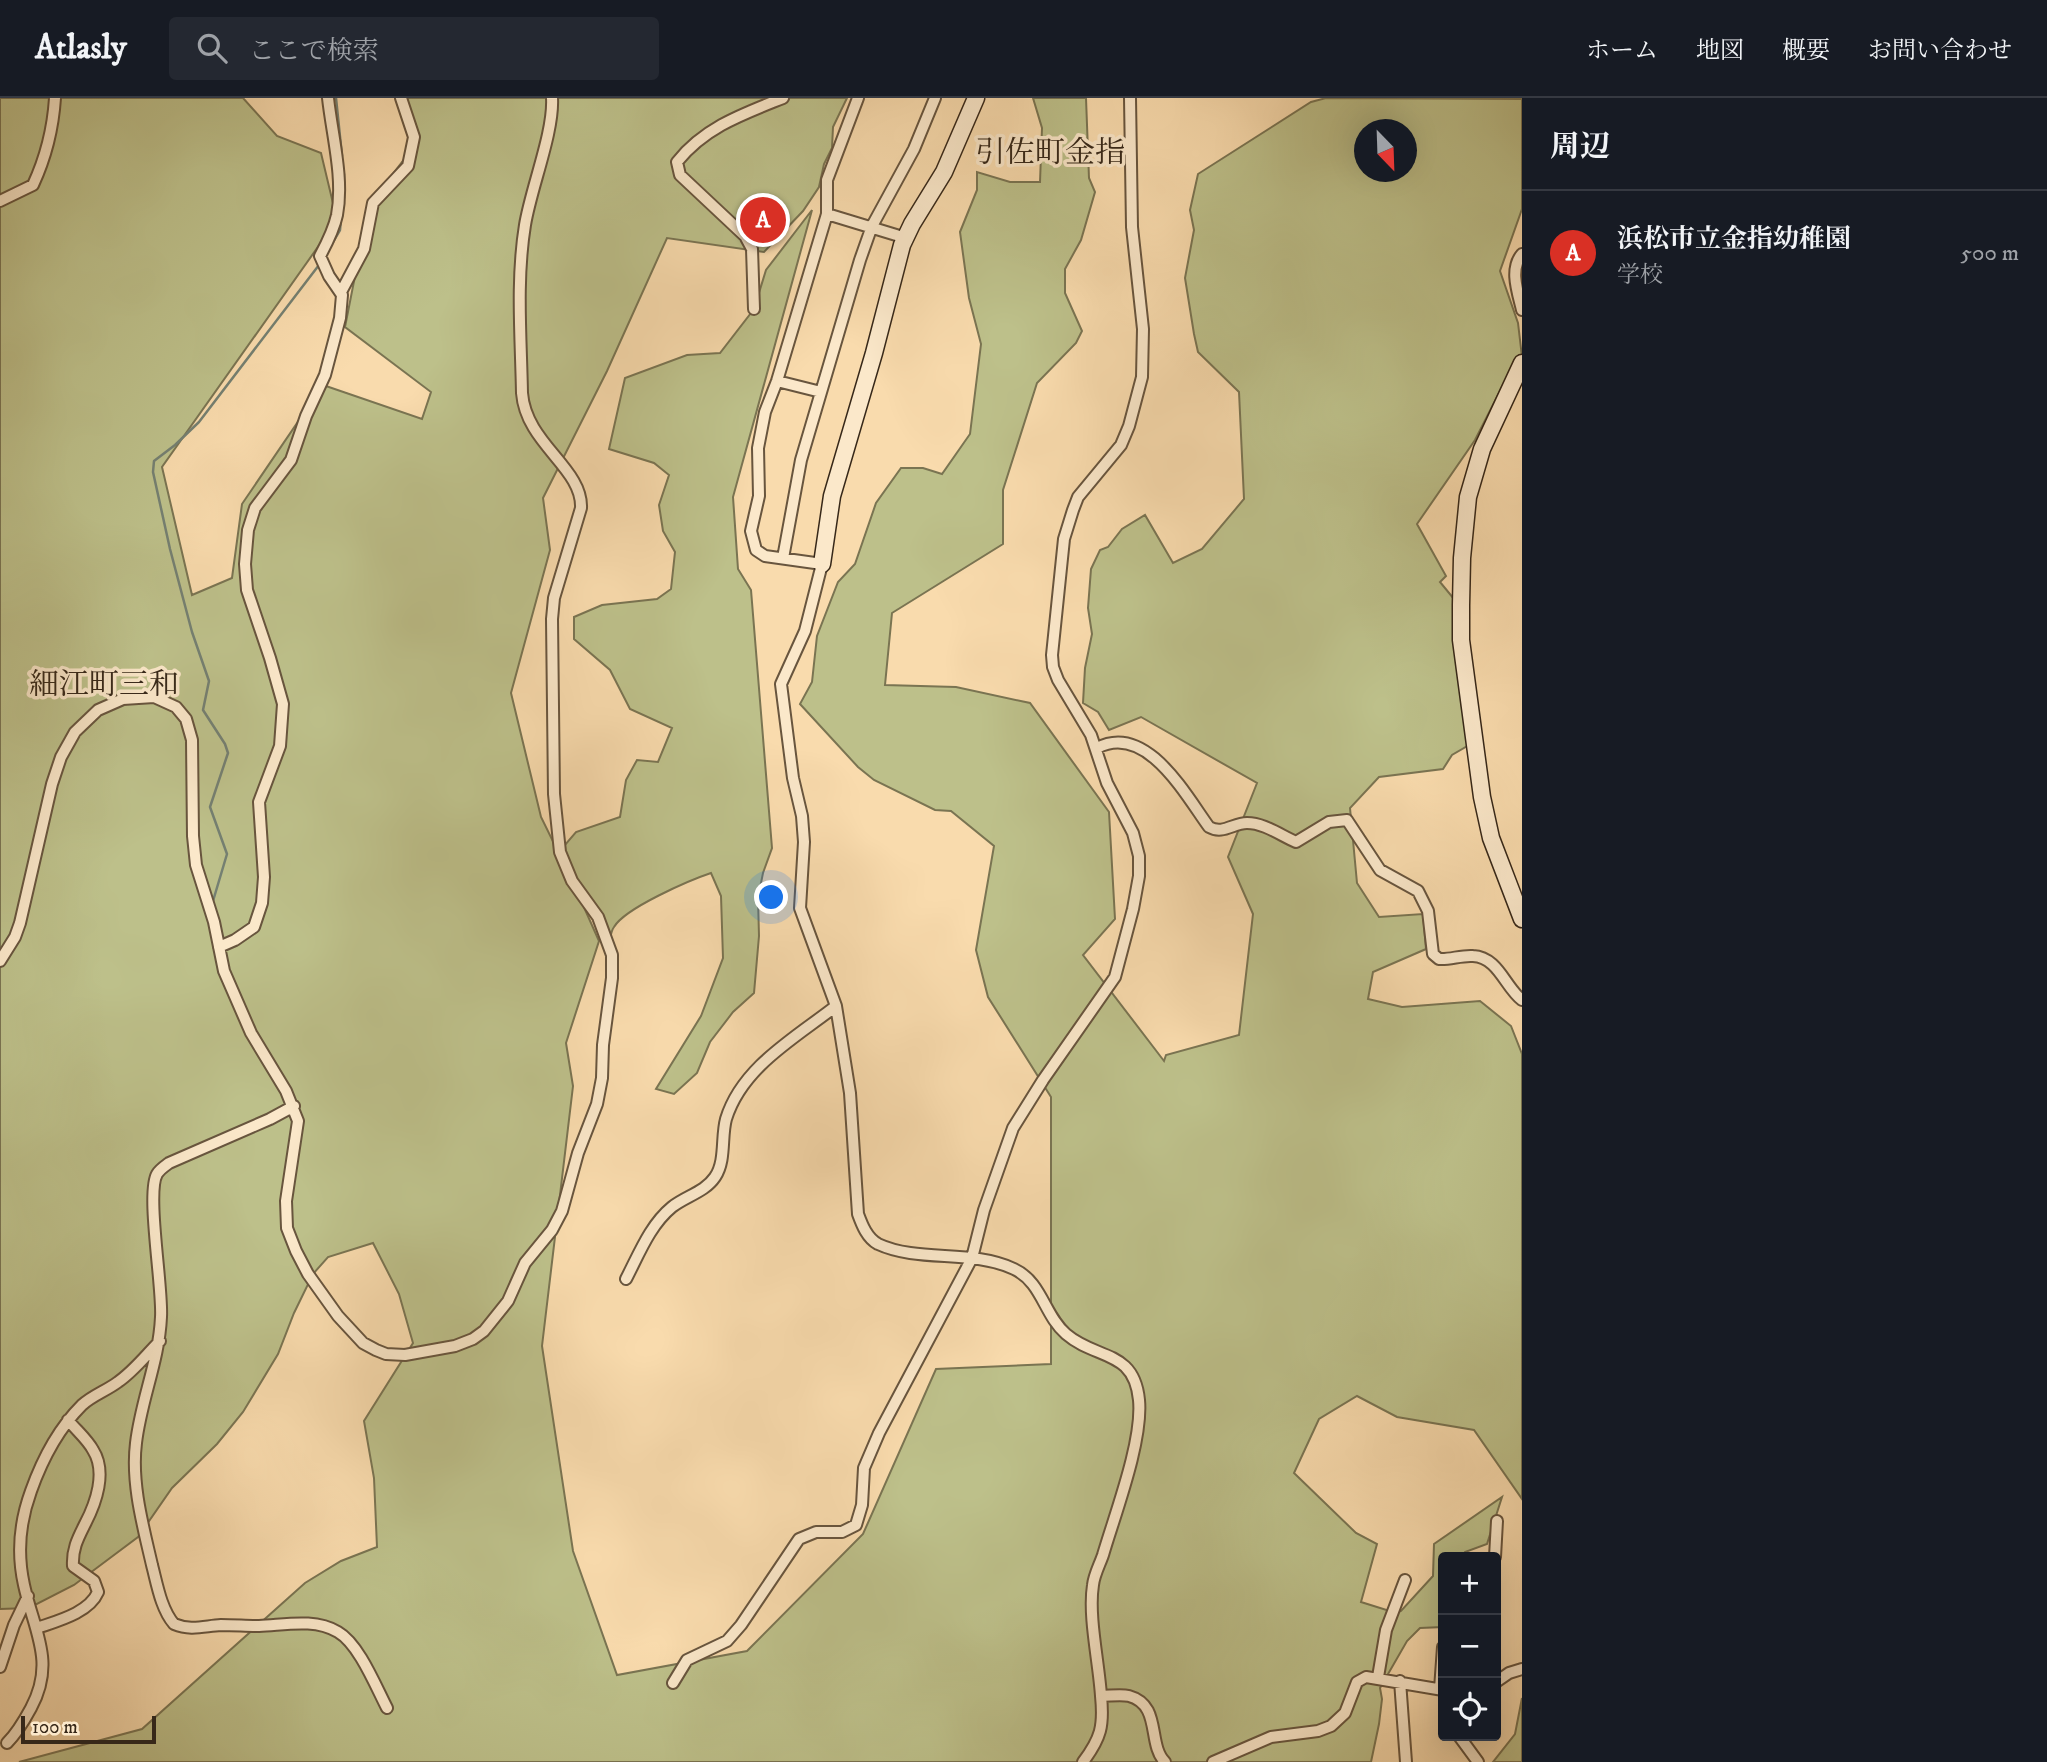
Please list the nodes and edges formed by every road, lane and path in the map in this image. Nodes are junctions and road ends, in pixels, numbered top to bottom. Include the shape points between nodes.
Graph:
1 (55, 98) edge
2 (328, 98) edge
3 (401, 98) edge
4 (552, 98) edge
5 (783, 98) edge
6 (858, 98) edge
7 (935, 98) edge
8 (976, 98) edge
9 (1130, 98) edge
10 (0, 201) edge
11 (827, 214) junction
12 (872, 226) junction
13 (906, 238) junction
14 (1522, 254) edge
15 (341, 292) junction
16 (754, 309) dead end
17 (1522, 310) edge
18 (1522, 363) edge
19 (777, 381) junction
20 (821, 392) junction
21 (783, 558) junction
22 (821, 564) junction
23 (1097, 748) junction
24 (1522, 919) edge
25 (219, 947) junction
26 (0, 961) edge
27 (1522, 1000) edge
28 (836, 1006) junction
29 (294, 1106) junction
30 (971, 1258) junction
31 (626, 1279) dead end
32 (160, 1341) junction
33 (68, 1420) junction
34 (1497, 1521) dead end
35 (1494, 1552) edge
36 (1405, 1580) dead end
37 (28, 1596) junction
38 (37, 1628) junction
39 (0, 1668) edge
40 (1522, 1669) edge
41 (1378, 1677) junction
42 (1501, 1679) edge
43 (1400, 1681) junction
44 (673, 1683) dead end
45 (1438, 1688) edge
46 (1101, 1696) junction
47 (387, 1708) dead end
48 (1463, 1741) edge
49 (7, 1743) dead end
50 (1083, 1762) edge
51 (1165, 1762) edge
52 (1213, 1762) edge
53 (1406, 1762) edge
54 (1478, 1762) edge

1 - 10 street via 49,142 33,185
2 - 15 street via 339,188 337,215 320,256
3 - 15 street via 414,137 408,166 373,203 364,249
4 - 29 street via 522,245 522,393 533,430 575,481 582,499 552,619 554,794 560,852 572,881 598,917 612,955 612,978 597,1104 562,1212 525,1263 508,1301 484,1331 464,1343 405,1355 386,1354 363,1343 338,1316 308,1274 287,1228 286,1201 298,1121
5 - 16 street via 720,124 677,162 682,177 745,236 752,249
6 - 11 street via 827,180
7 - 12 street via 914,149
8 - 13 street via 944,172
9 - 23 street via 1132,227 1143,329 1142,377 1121,445 1078,497 1073,510 1064,539 1052,655 1058,680
11 - 12 street
11 - 19 street
12 - 13 street
12 - 20 street
13 - 22 street via 832,496
14 - 17 street via 1514,276
15 - 25 street via 340,318 325,375 292,460 255,508 248,530 247,590 270,657 283,715 279,746 259,802 262,903 254,927
18 - 24 street via 1482,449 1468,497 1461,628 1482,797 1491,838
19 - 20 street
19 - 21 street via 758,448 759,496 751,531 759,553
20 - 21 street via 801,460
21 - 22 street
22 - 28 street via 805,631 781,684 802,816 800,908
23 - 27 street via 1115,741 1143,748 1214,830 1251,823 1296,842 1329,822 1347,820 1380,870 1418,891 1428,911 1435,957 1472,956 1488,961
23 - 30 street via 1139,856 1120,965 1013,1128
25 - 26 street via 192,836 189,727 171,704 154,697 132,697 98,710 75,732 61,757 20,923
25 - 29 street via 251,1033
28 - 30 street via 850,1093 858,1214 865,1231 877,1243 893,1248
28 - 31 street via 753,1071 726,1120 717,1174 659,1219
29 - 32 street via 169,1163 157,1174 153,1200 160,1270
30 - 44 street via 879,1433 864,1468 856,1525 799,1539 727,1641 687,1660
30 - 46 street via 996,1262 1030,1279 1064,1333 1121,1361 1133,1375 1139,1400 1138,1430 1093,1584
32 - 33 street via 132,1371
32 - 47 street via 135,1447 144,1533 171,1622 185,1629 302,1623 329,1628 351,1643
33 - 37 street via 45,1458 20,1531
33 - 38 street via 97,1458 97,1491 75,1544 73,1566 94,1581 98,1592 87,1606
34 - 35 street
36 - 41 street via 1386,1630
37 - 38 street
37 - 39 street
38 - 49 street via 44,1661 39,1692
40 - 42 street
41 - 43 street
41 - 52 street via 1357,1682 1345,1713 1331,1726 1271,1737
43 - 45 street
43 - 53 street
46 - 50 street via 1103,1717 1097,1743
46 - 51 street via 1130,1696 1143,1704
48 - 54 street

